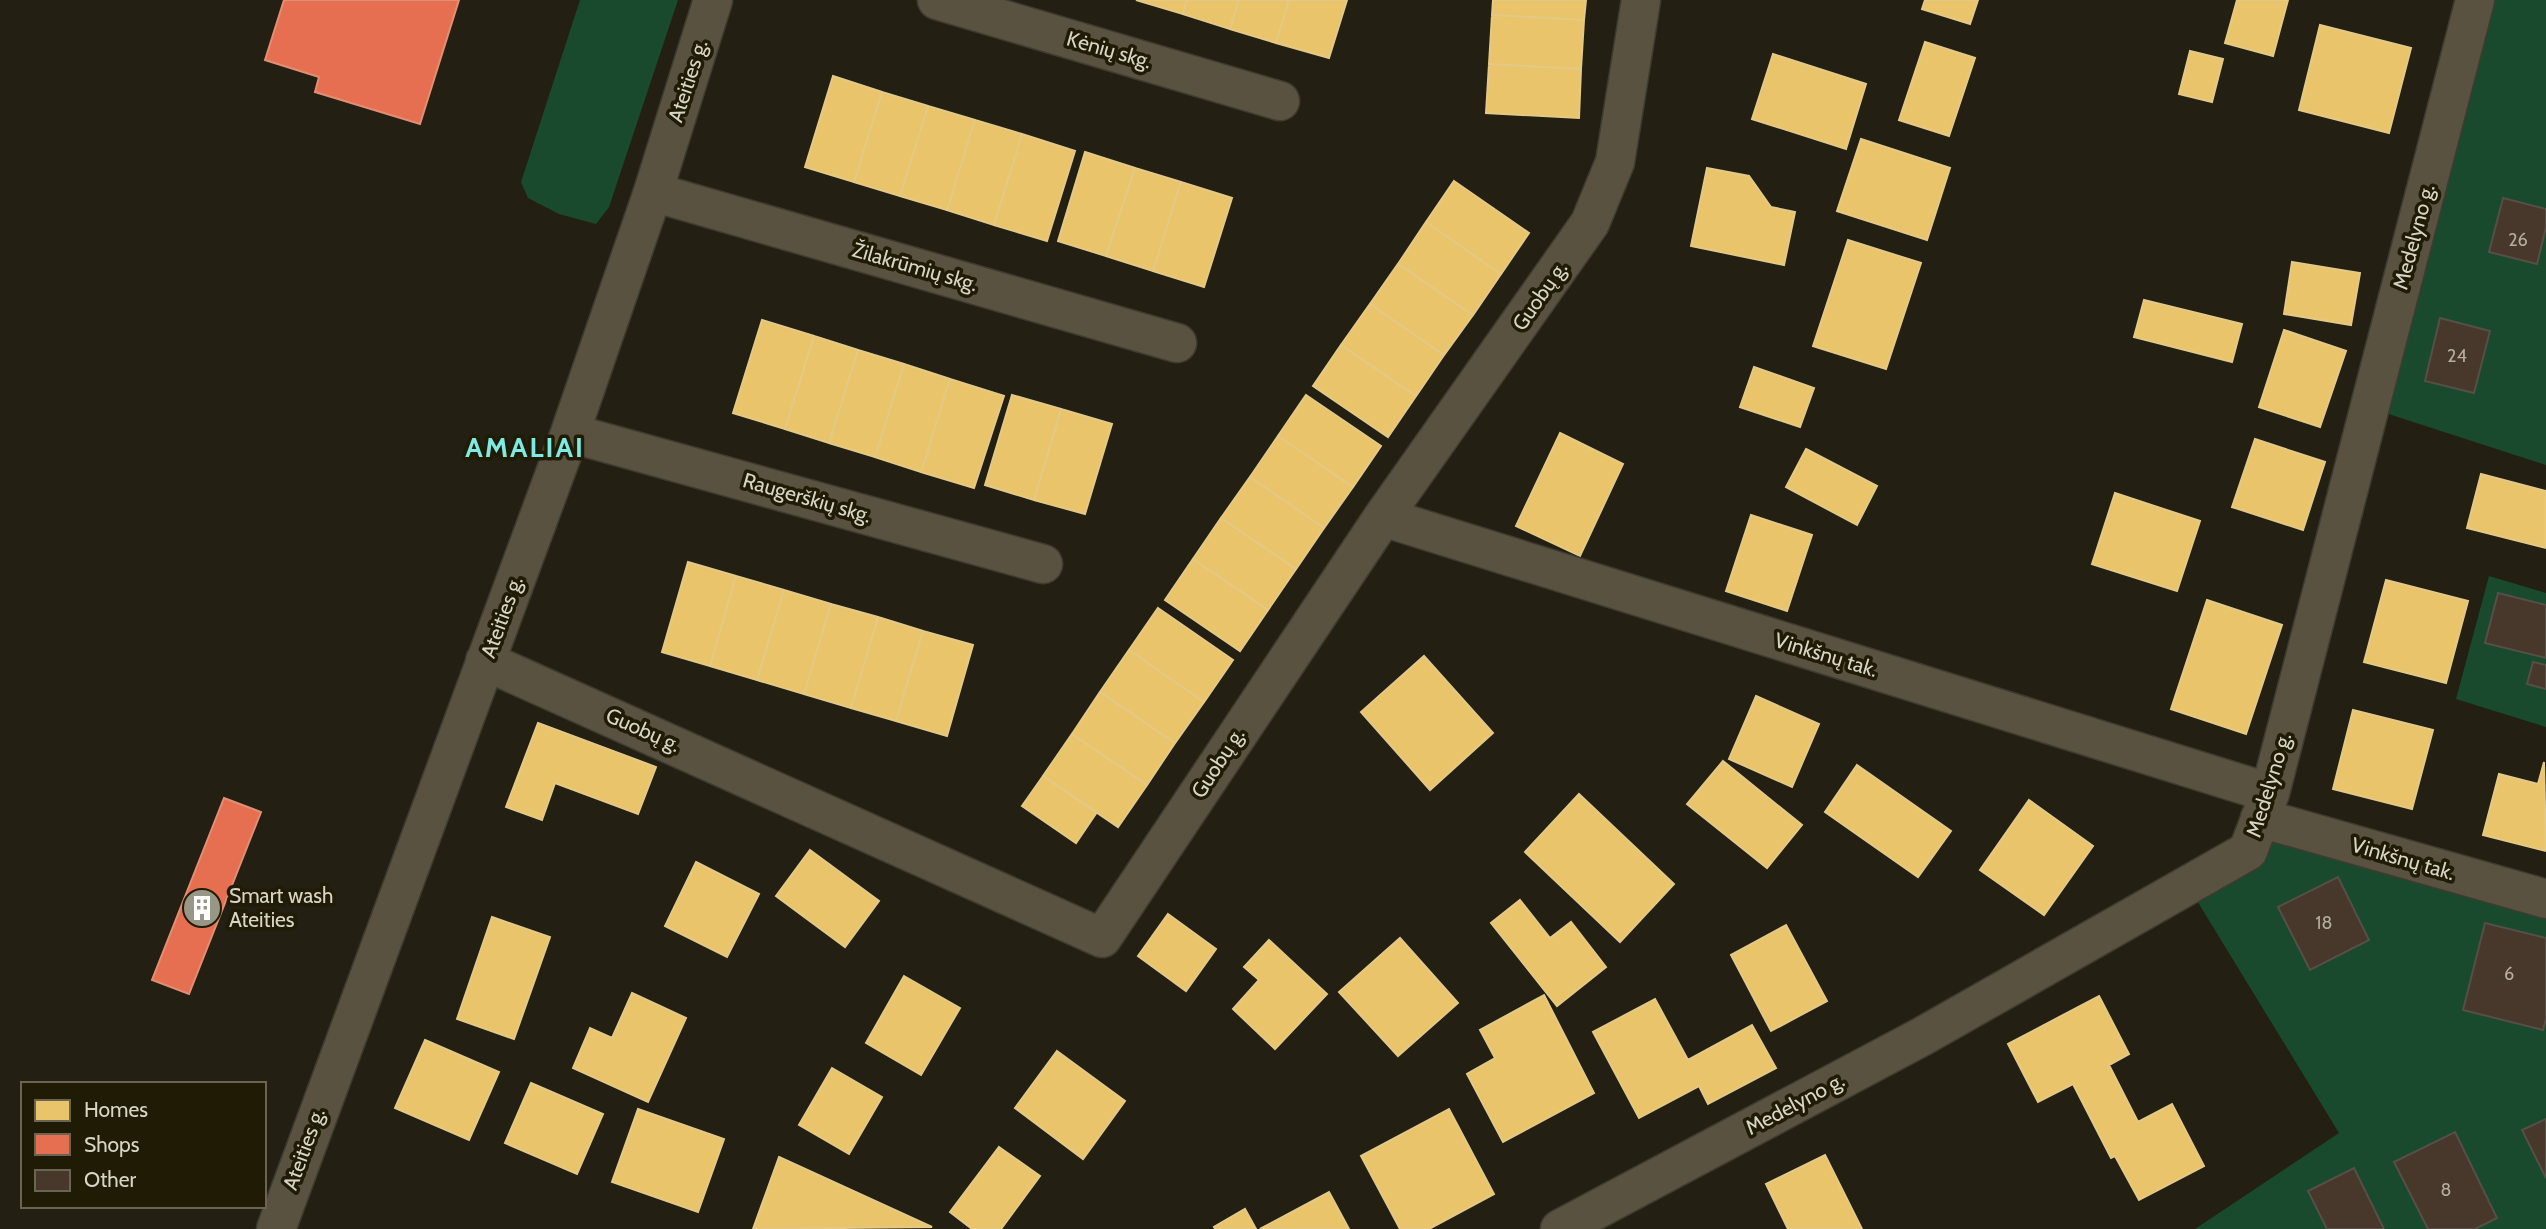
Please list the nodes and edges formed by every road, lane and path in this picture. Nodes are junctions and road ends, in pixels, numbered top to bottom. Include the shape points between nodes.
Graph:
1 (713, 0) edge
2 (937, 0) edge
3 (1641, 0) edge
4 (2475, 0) edge
5 (1280, 101) dead end
6 (653, 192) junction
7 (1177, 343) dead end
8 (570, 433) junction
9 (1383, 517) junction
10 (1043, 564) dead end
11 (485, 661) junction
12 (2265, 805) junction
13 (2546, 899) edge
14 (276, 1229) edge
15 (1560, 1229) edge

1 - 6 street, Ateities g.
2 - 5 street, Kėnių skg.
3 - 9 street, Guobų g. via 1615,162 1590,223
4 - 12 street, Medelyno g.
6 - 7 street, Žilakrūmių skg.
6 - 8 street, Ateities g.
8 - 10 street, Raugerškių skg.
8 - 11 street, Ateities g.
9 - 11 street, Guobų g. via 1102,937
9 - 12 street, Vinkšnų tak.
11 - 14 street, Ateities g.
12 - 13 street, Vinkšnų tak.
12 - 15 street, Medelyno g. via 2248,851 1923,1035

